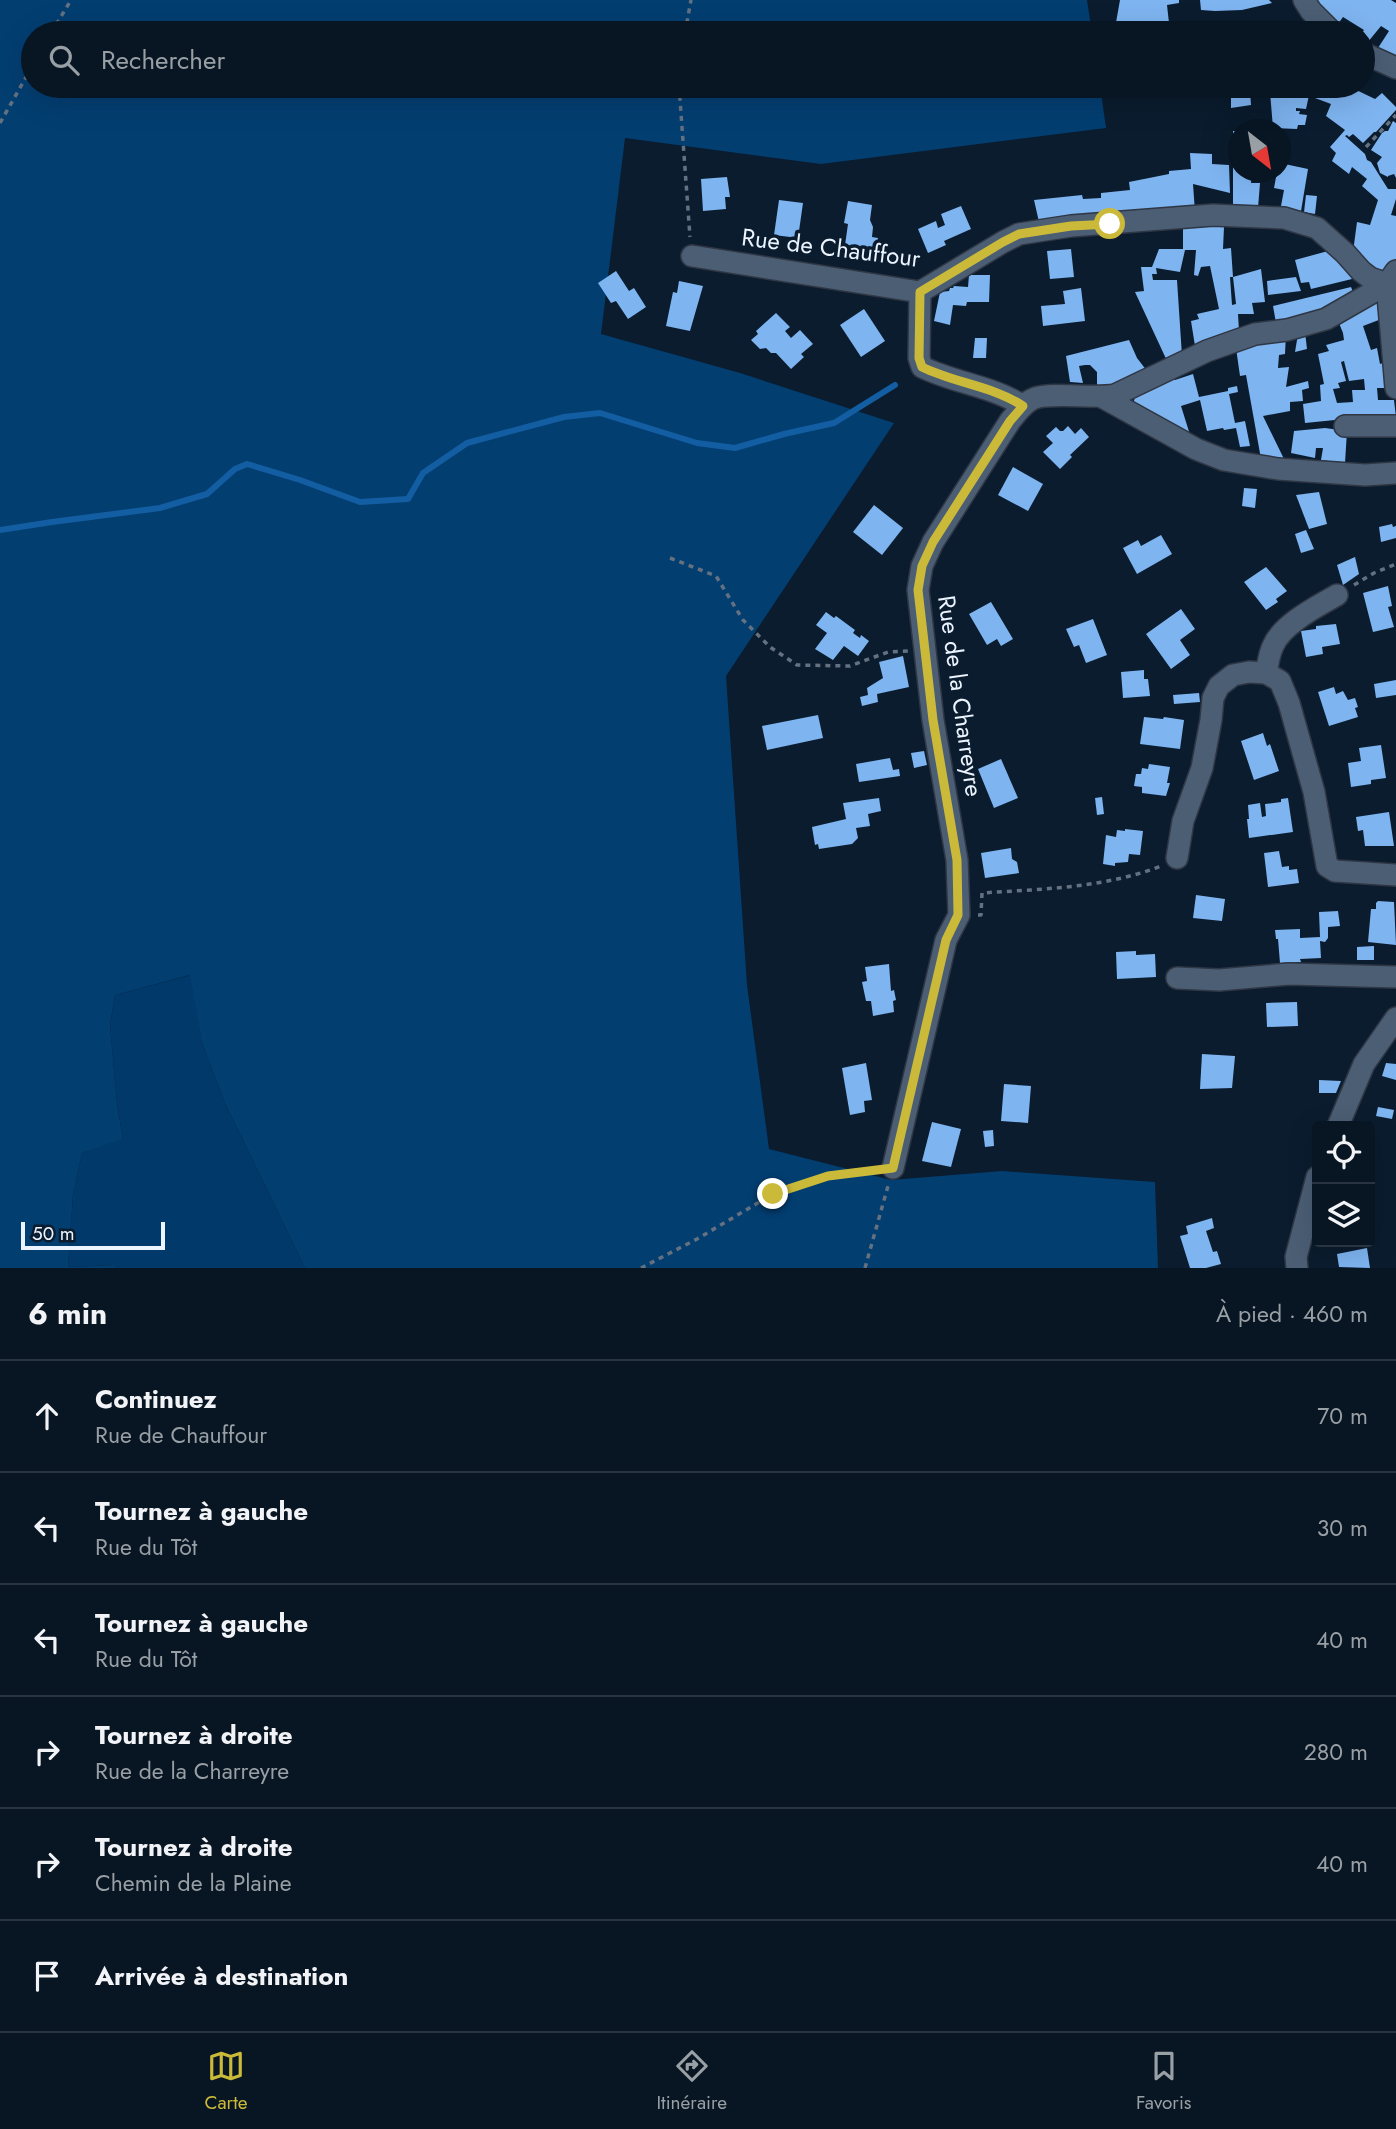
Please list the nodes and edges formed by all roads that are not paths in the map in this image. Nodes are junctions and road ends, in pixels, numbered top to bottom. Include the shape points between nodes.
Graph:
1 (1304, 0) edge
2 (1320, 21) edge
3 (1375, 58) edge
4 (1396, 68) edge
5 (692, 256) road end
6 (1392, 278) edge
7 (920, 292) junction
8 (1396, 388) edge
9 (1102, 397) junction
10 (1023, 406) junction
11 (1345, 426) dead end
12 (1396, 426) edge
13 (1396, 473) edge
14 (1337, 595) road end
15 (1266, 673) junction
16 (1177, 858) road end
17 (1396, 875) edge
18 (1396, 977) edge
19 (1177, 978) dead end
20 (1396, 1018) edge
21 (1340, 1121) edge
22 (893, 1168) road end
23 (1315, 1184) edge
24 (1297, 1268) edge

1 - 2 street
3 - 4 street
5 - 7 street, Rue de Chauffour
6 - 7 street, Rue de Chauffour via 1370,278 1317,228 1284,218 1213,215 1019,234
6 - 8 street
6 - 9 street via 1326,319 1231,342 1115,396
7 - 10 street via 922,367 1010,397
9 - 10 street via 1033,398
9 - 13 street via 1224,460 1278,469
10 - 22 street, Rue de la Charreyre via 933,542 922,566 918,590 924,650 957,860 958,915 946,940
11 - 12 street
14 - 15 street via 1280,633
15 - 16 street via 1233,675 1213,698 1202,768 1183,821
15 - 17 street via 1280,681 1289,703 1314,792 1327,866 1335,871
18 - 19 street
20 - 21 street via 1364,1064
23 - 24 street

